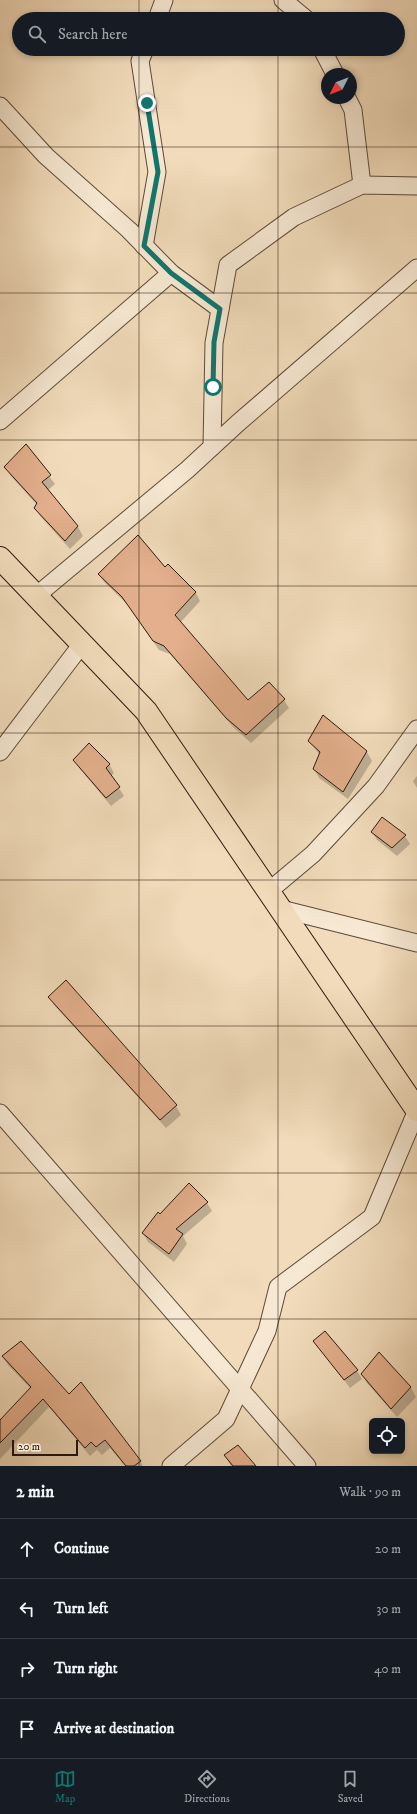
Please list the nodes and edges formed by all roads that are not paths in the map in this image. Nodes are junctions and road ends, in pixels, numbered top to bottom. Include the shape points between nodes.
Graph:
1 (164, 0) edge
2 (283, 0) edge
3 (160, 12) edge
4 (298, 12) edge
5 (142, 56) edge
6 (325, 56) edge
7 (331, 68) edge
8 (350, 104) edge
9 (0, 106) edge
10 (362, 185) junction
11 (417, 186) edge
12 (144, 246) junction
13 (417, 268) edge
14 (171, 273) junction
15 (220, 309) junction
16 (0, 421) edge
17 (212, 447) junction
18 (0, 558) edge
19 (36, 596) junction
20 (82, 644) junction
21 (417, 729) edge
22 (0, 752) edge
23 (269, 891) junction
24 (281, 909) junction
25 (417, 943) edge
26 (417, 1110) edge
27 (0, 1113) edge
28 (240, 1388) junction
29 (171, 1466) edge
30 (307, 1466) edge

1 - 3 street
2 - 4 street
5 - 12 street via 140,61 158,172
6 - 7 street
8 - 10 street via 353,110
9 - 12 street via 46,156
10 - 11 street
10 - 15 street via 294,217 228,266
12 - 14 street
13 - 17 street
14 - 15 street
14 - 16 street
15 - 17 street via 214,342
17 - 19 street
18 - 19 highway
19 - 20 highway
20 - 22 street
20 - 23 highway via 146,711
21 - 23 street via 376,786 313,854
23 - 24 highway
24 - 25 street
24 - 26 highway
26 - 28 street via 372,1217 278,1287 267,1332
27 - 28 street
28 - 29 street via 226,1419
28 - 30 street

